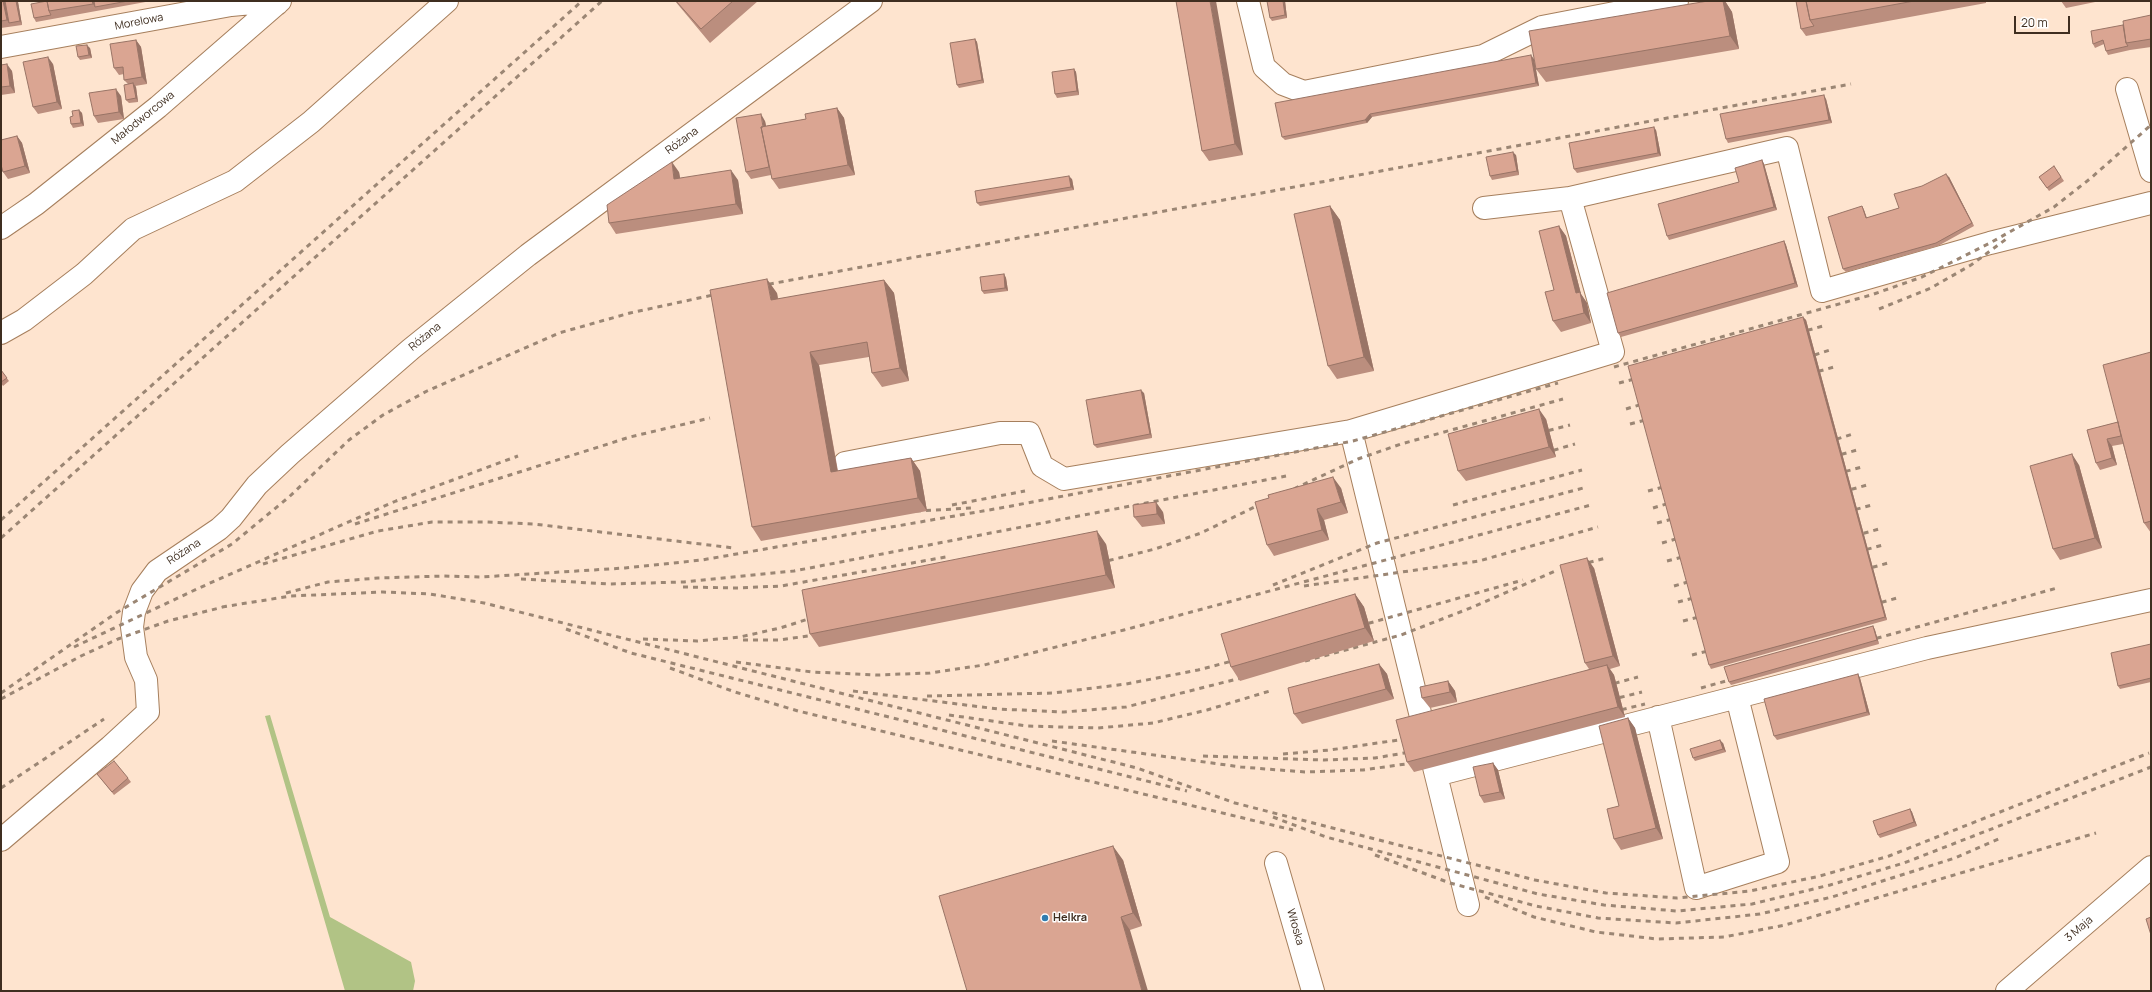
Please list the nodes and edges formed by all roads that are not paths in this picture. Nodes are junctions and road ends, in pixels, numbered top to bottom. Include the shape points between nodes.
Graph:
1 (447, 1) edge
2 (871, 1) edge
3 (1248, 1) edge
4 (1677, 1) edge
5 (278, 2) edge
6 (1, 48) edge
7 (2127, 89) dead end
8 (2151, 171) edge
9 (1570, 198) junction
10 (2151, 203) edge
11 (1484, 208) dead end
12 (1, 228) edge
13 (1, 333) edge
14 (1351, 431) junction
15 (845, 463) dead end
16 (2151, 600) edge
17 (1737, 697) junction
18 (1658, 717) junction
19 (1423, 725) edge
20 (1, 840) edge
21 (1276, 863) dead end
22 (2151, 867) edge
23 (1468, 905) dead end
24 (1313, 991) edge
25 (2007, 991) edge

1 - 13 street via 311,122 235,181 133,229 84,274 24,320
2 - 20 street, Różana via 516,265 411,348 257,484 231,518 157,571 142,591 134,612 132,627 136,657 146,680 148,712
3 - 4 street via 1264,67 1283,84 1304,92 1483,56 1542,26
5 - 6 street, Morelowa via 231,5
5 - 12 street, Małodworcowa via 158,107 36,204
7 - 8 street
9 - 10 street via 1787,148 1822,291 1990,243
9 - 11 street
9 - 14 street via 1614,352
14 - 15 street via 1064,479 1042,466 1029,433 1000,433
14 - 19 street
16 - 17 street via 1927,648
17 - 18 street
17 - 18 street via 1778,862 1696,888
18 - 23 street via 1435,771
21 - 24 street, Włoska
22 - 25 street, 3 Maja

